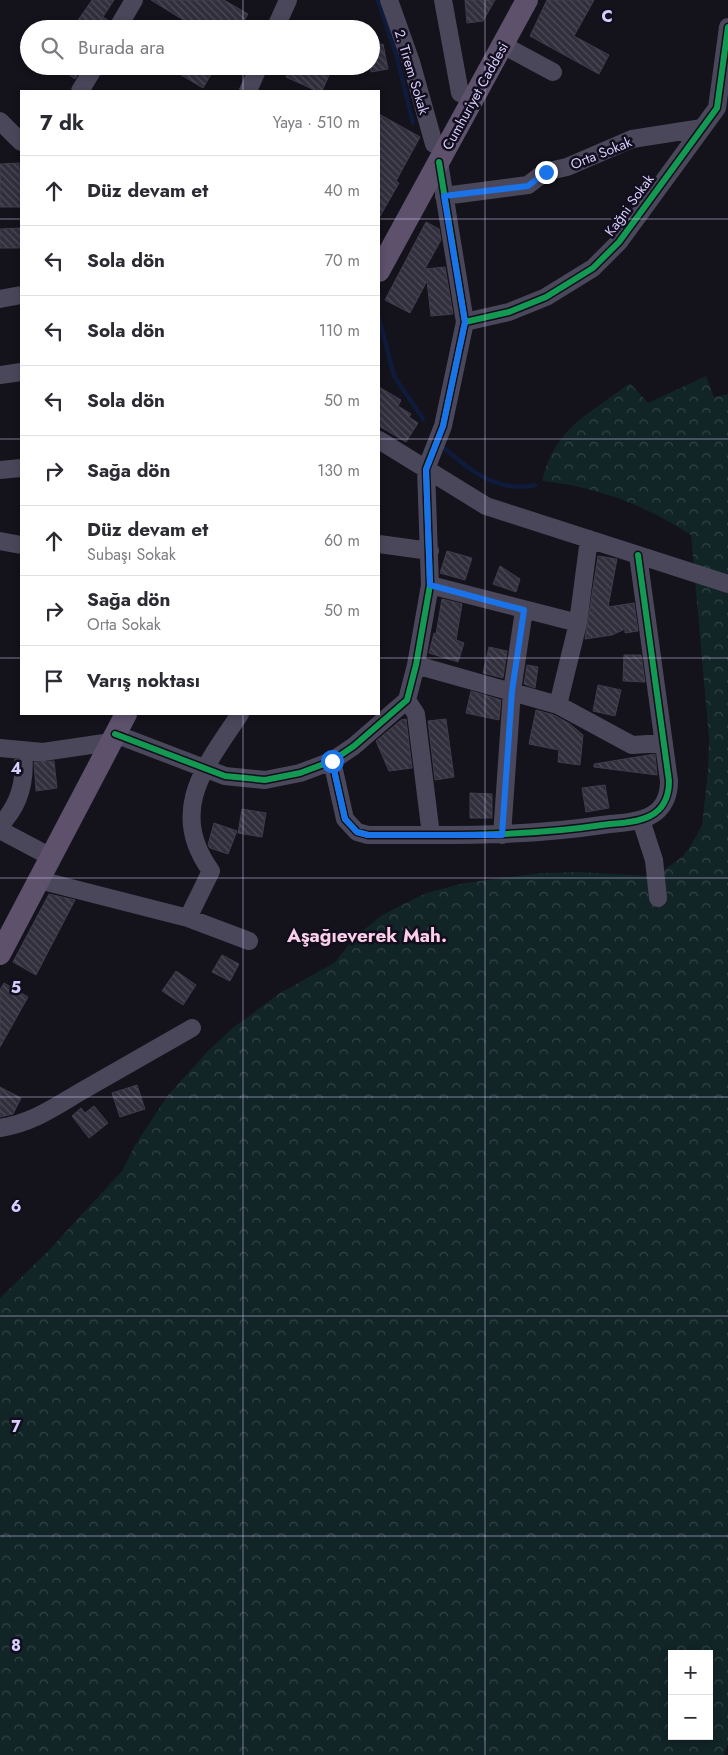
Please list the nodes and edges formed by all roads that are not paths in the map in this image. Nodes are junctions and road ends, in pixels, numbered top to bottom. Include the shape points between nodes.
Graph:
1 (134, 0) edge
2 (288, 0) edge
3 (389, 0) edge
4 (444, 0) edge
5 (510, 0) edge
6 (527, 0) edge
7 (122, 20) edge
8 (279, 20) edge
9 (728, 27) edge
10 (503, 45) junction
11 (553, 72) dead end
12 (90, 75) edge
13 (255, 75) edge
14 (81, 90) edge
15 (248, 90) edge
16 (460, 93) junction
17 (723, 108) edge
18 (0, 121) edge
19 (702, 128) junction
20 (20, 141) edge
21 (436, 153) junction
22 (444, 196) junction
23 (380, 245) edge
24 (380, 269) edge
25 (20, 295) edge
26 (0, 299) edge
27 (465, 322) junction
28 (20, 372) edge
29 (0, 375) edge
30 (380, 441) edge
31 (20, 468) edge
32 (0, 470) edge
33 (426, 470) junction
34 (589, 539) junction
35 (0, 541) edge
36 (380, 544) edge
37 (20, 545) edge
38 (430, 551) junction
39 (638, 555) junction
40 (728, 584) edge
41 (430, 585) junction
42 (524, 610) junction
43 (578, 623) junction
44 (416, 665) junction
45 (512, 691) junction
46 (407, 700) junction
47 (558, 704) junction
48 (125, 715) edge
49 (239, 715) edge
50 (113, 738) junction
51 (664, 743) junction
52 (0, 748) edge
53 (23, 752) junction
54 (332, 761) junction
55 (203, 768) junction
56 (641, 820) junction
57 (0, 825) edge
58 (0, 830) edge
59 (431, 835) junction
60 (502, 835) junction
61 (51, 857) junction
62 (39, 880) junction
63 (658, 898) dead end
64 (188, 918) junction
65 (250, 941) dead end
66 (0, 954) edge
67 (192, 1028) dead end
68 (0, 1128) edge

1 - 7 street
2 - 8 street
3 - 21 street, 2. Tirem Sokak via 411,62
4 - 16 street
5 - 16 main road, Cumhuriyet Caddesi
6 - 10 main road, Cumhuriyet Caddesi
9 - 17 street, Kağni Sokak
10 - 11 street
10 - 21 main road, Cumhuriyet Caddesi
12 - 14 street
13 - 15 street
16 - 21 main road, Cumhuriyet Caddesi
17 - 19 street, Kağni Sokak
18 - 20 street
19 - 22 street, Orta Sokak via 632,139 567,167 546,172 528,186
19 - 27 street, Kağni Sokak via 619,242 592,268 563,289 530,305
21 - 22 street, 2. Tirem Sokak
21 - 23 main road, Cumhuriyet Caddesi
21 - 24 main road, Cumhuriyet Caddesi
22 - 27 street, 2. Tirem Sokak
25 - 26 street
27 - 33 street via 443,426
28 - 29 street
30 - 33 street
31 - 32 street
33 - 34 street via 486,506
33 - 38 street
34 - 39 street
34 - 43 street
35 - 37 street
36 - 38 street
38 - 41 street
39 - 40 street
39 - 51 street
41 - 42 street
41 - 44 street
42 - 43 street
42 - 45 street
43 - 47 street
44 - 45 street
44 - 46 street
45 - 47 street
45 - 60 street
46 - 54 street
46 - 59 street via 416,714
47 - 51 street via 632,745
48 - 50 main road
49 - 55 street
50 - 53 street via 62,750
50 - 55 street
50 - 61 main road
51 - 56 street via 669,781 667,796 658,810
52 - 53 street
53 - 57 street via 24,774 19,795
54 - 55 street via 305,772 265,780 237,779
54 - 59 street via 345,819 350,827 368,835
55 - 64 street via 194,796 192,828 198,851 211,871
56 - 60 street
56 - 63 street via 654,860
58 - 61 street
59 - 60 street
61 - 62 main road
62 - 64 street
62 - 66 main road
64 - 65 street
67 - 68 street via 50,1112

